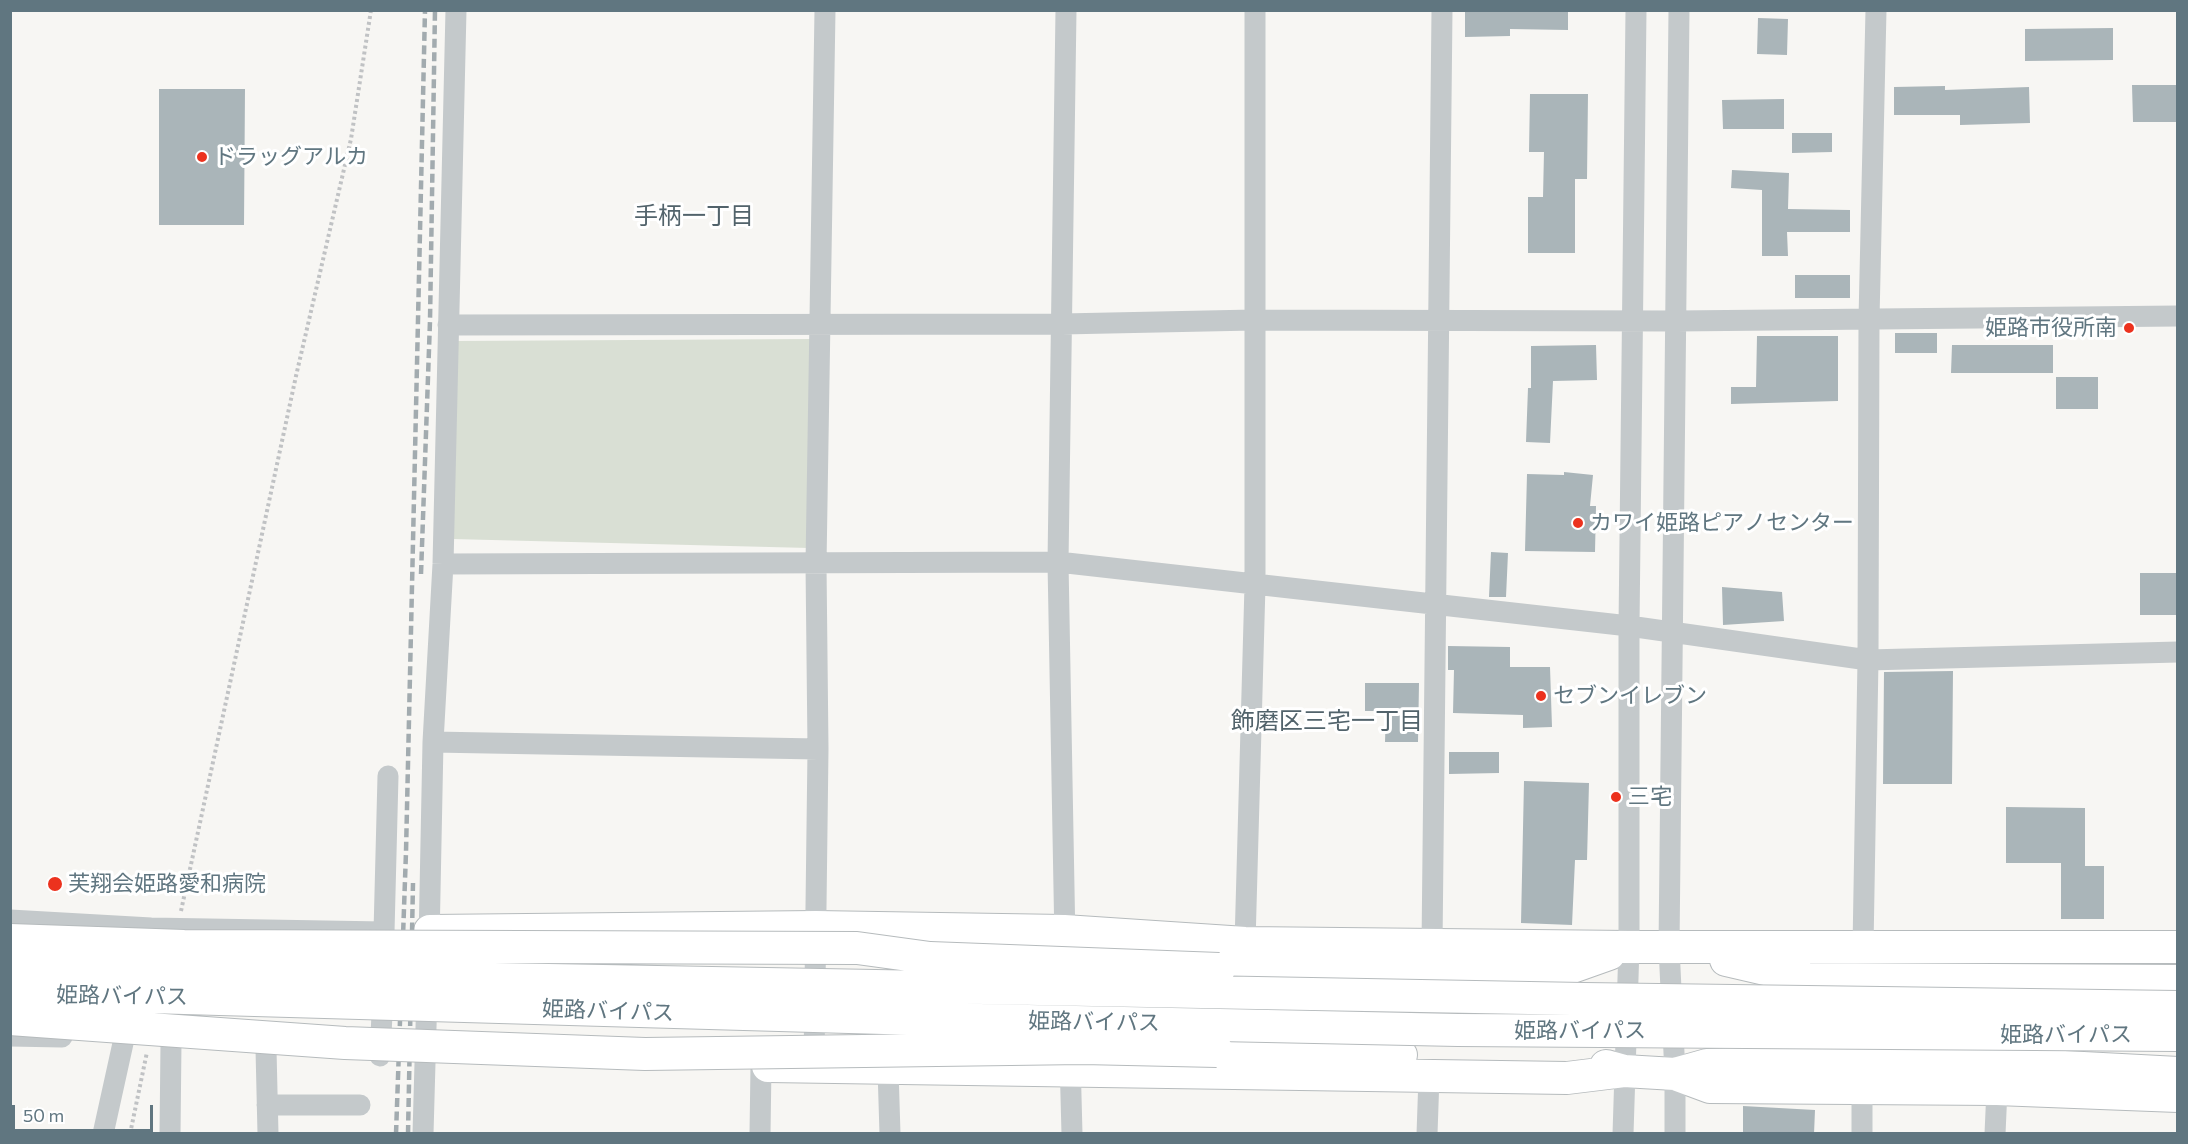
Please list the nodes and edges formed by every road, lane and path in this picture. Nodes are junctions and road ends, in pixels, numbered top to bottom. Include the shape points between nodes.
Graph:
1 (371, 10) edge
2 (456, 10) edge
3 (825, 10) edge
4 (1066, 10) edge
5 (1255, 10) edge
6 (1442, 10) edge
7 (1636, 10) edge
8 (1679, 10) edge
9 (1875, 10) edge
10 (2178, 316) edge
11 (1869, 319) junction
12 (1254, 320) junction
13 (1440, 320) junction
14 (1632, 321) junction
15 (1677, 321) junction
16 (1062, 324) junction
17 (448, 325) junction
18 (821, 325) junction
19 (1058, 562) junction
20 (443, 564) junction
21 (816, 564) junction
22 (1256, 585) junction
23 (1435, 605) junction
24 (1629, 626) junction
25 (1673, 633) junction
26 (2178, 652) edge
27 (1868, 660) junction
28 (433, 742) junction
29 (818, 749) junction
30 (388, 776) dead end
31 (10, 920) edge
32 (177, 927) junction
33 (816, 927) junction
34 (151, 928) junction
35 (430, 931) junction
36 (1064, 931) junction
37 (384, 932) junction
38 (10, 940) edge
39 (1245, 943) junction
40 (1432, 945) junction
41 (1629, 947) junction
42 (1669, 947) junction
43 (1863, 947) junction
44 (2178, 947) edge
45 (930, 958) junction
46 (10, 966) edge
47 (2178, 981) edge
48 (445, 992) junction
49 (10, 993) edge
50 (2178, 1007) edge
51 (10, 1019) edge
52 (2178, 1035) edge
53 (10, 1036) edge
54 (124, 1040) junction
55 (171, 1043) junction
56 (266, 1049) junction
57 (920, 1050) junction
58 (425, 1059) junction
59 (761, 1066) junction
60 (814, 1068) junction
61 (888, 1069) junction
62 (1624, 1071) junction
63 (1071, 1072) junction
64 (2178, 1073) edge
65 (1676, 1074) junction
66 (1429, 1077) junction
67 (1862, 1088) junction
68 (1997, 1089) junction
69 (2178, 1096) edge
70 (267, 1105) junction
71 (360, 1105) dead end
72 (103, 1134) edge
73 (170, 1134) edge
74 (268, 1134) edge
75 (423, 1134) edge
76 (760, 1134) edge
77 (890, 1134) edge
78 (1072, 1134) edge
79 (1427, 1134) edge
80 (1623, 1134) edge
81 (1675, 1134) edge
82 (1862, 1134) edge
83 (1995, 1134) edge

1 - 32 path via 351,139
2 - 17 street
3 - 18 street
4 - 16 street
5 - 12 street
6 - 13 street
7 - 14 street
8 - 15 street
9 - 11 street
10 - 11 street
11 - 15 street
11 - 27 street
12 - 13 street
12 - 16 street
12 - 22 street
13 - 14 street
13 - 23 street
14 - 15 street
14 - 24 street
15 - 25 street
16 - 18 street
16 - 19 street
17 - 18 street
17 - 20 street
18 - 21 street
19 - 21 street
19 - 22 street
19 - 36 street
20 - 21 street
20 - 28 street
21 - 29 street
22 - 23 street
22 - 39 street
23 - 24 street
23 - 40 street
24 - 25 street
24 - 41 street
25 - 27 street
25 - 42 street
26 - 27 street
27 - 43 street
28 - 29 street
28 - 35 street
29 - 33 street
30 - 37 street
31 - 34 street
32 - 34 street
32 - 37 street
33 - 35 highway
33 - 36 highway
33 - 60 street
34 - 54 street
35 - 58 street
36 - 39 highway
36 - 63 street
37 - 56 street via 381,1056
38 - 45 highway, bridge via 184,946 809,947 856,948
39 - 40 highway
40 - 41 highway
41 - 42 highway
41 - 45 highway, bridge via 1561,971 1219,969
41 - 62 street
42 - 43 highway
42 - 47 highway via 1808,979
42 - 65 street
43 - 44 highway
45 - 48 highway, bridge via 852,963 482,966
46 - 48 highway, 姫路バイパス, bridge
48 - 49 highway, 姫路バイパス, bridge
48 - 50 highway, 姫路バイパス, bridge
48 - 52 highway, 姫路バイパス, bridge via 896,1018 1446,1029
48 - 57 highway, bridge via 488,1025 650,1035 820,1039
51 - 57 highway, bridge via 322,1041 645,1054
53 - 54 street
54 - 55 street
54 - 72 street
55 - 56 street
55 - 73 street
56 - 70 street
57 - 62 highway, bridge via 1083,1048 1565,1057
58 - 59 highway
58 - 75 street
59 - 60 highway
59 - 76 street
60 - 61 highway
61 - 63 highway
61 - 77 street
62 - 65 highway
62 - 66 highway via 1567,1078
62 - 80 street
63 - 66 highway
63 - 78 street
64 - 65 highway via 1893,1058 1707,1065
65 - 67 highway via 1710,1087
65 - 81 street
66 - 79 street
67 - 68 highway
67 - 82 street
68 - 69 highway
68 - 83 street
70 - 71 street
70 - 74 street

